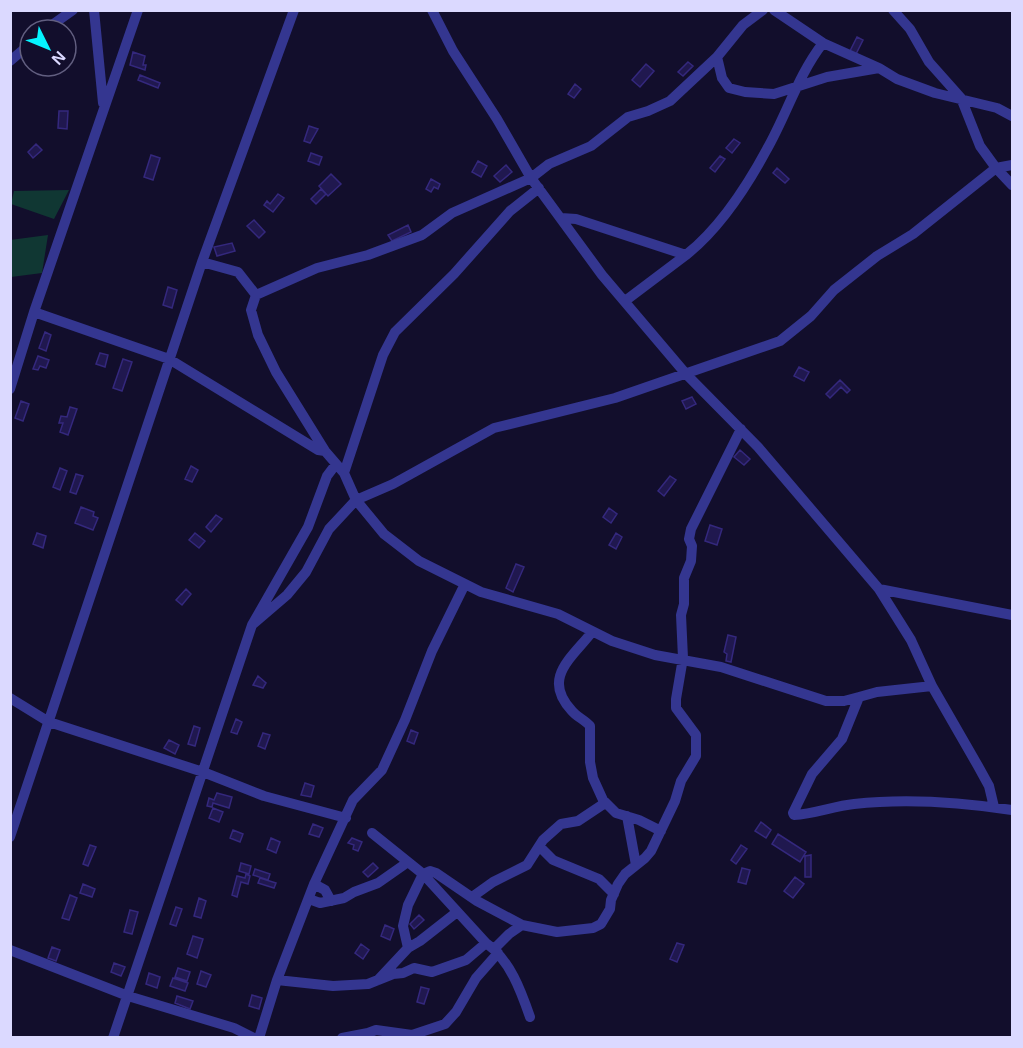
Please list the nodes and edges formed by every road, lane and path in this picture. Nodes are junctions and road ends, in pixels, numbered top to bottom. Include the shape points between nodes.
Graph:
1 (94, 10) edge
2 (138, 10) edge
3 (294, 10) edge
4 (432, 10) edge
5 (763, 10) edge
6 (774, 10) edge
7 (893, 10) edge
8 (822, 43) junction
9 (717, 57) junction
10 (879, 68) junction
11 (795, 89) junction
12 (961, 98) junction
13 (104, 107) junction
14 (1012, 116) edge
15 (1012, 165) edge
16 (996, 168) junction
17 (531, 178) junction
18 (1012, 185) edge
19 (539, 188) junction
20 (561, 218) junction
21 (686, 255) junction
22 (202, 262) junction
23 (256, 295) junction
24 (624, 301) junction
25 (34, 312) junction
26 (169, 359) junction
27 (686, 374) junction
28 (10, 389) edge
29 (741, 429) junction
30 (325, 451) junction
31 (336, 464) junction
32 (344, 473) junction
33 (356, 500) junction
34 (465, 584) junction
35 (879, 590) junction
36 (1012, 615) edge
37 (252, 625) junction
38 (592, 632) junction
39 (683, 658) junction
40 (932, 686) junction
41 (859, 697) junction
42 (10, 698) edge
43 (49, 722) junction
44 (203, 772) junction
45 (605, 803) junction
46 (994, 807) junction
47 (1012, 810) edge
48 (627, 816) junction
49 (346, 818) junction
50 (661, 831) junction
51 (372, 833) dead end
52 (10, 837) edge
53 (540, 847) junction
54 (408, 862) junction
55 (636, 865) junction
56 (423, 874) junction
57 (314, 884) junction
58 (614, 894) junction
59 (472, 897) junction
60 (309, 899) junction
61 (331, 901) junction
62 (457, 912) junction
63 (522, 925) junction
64 (408, 948) junction
65 (493, 949) junction
66 (10, 950) edge
67 (277, 980) junction
68 (378, 980) junction
69 (128, 996) junction
70 (530, 1017) dead end
71 (367, 1035) edge
72 (113, 1038) edge
73 (254, 1038) edge
74 (259, 1038) edge
75 (342, 1038) edge

1 - 13 street
2 - 13 street
3 - 22 street
4 - 17 street
5 - 9 street via 743,25
6 - 8 street
7 - 12 street via 910,29 929,62
8 - 10 street
8 - 11 street
9 - 11 street via 729,88 774,94
9 - 17 street via 670,101 628,117 591,146 549,164
10 - 11 street via 827,77
10 - 12 street via 935,93
11 - 21 street via 767,149 725,215
12 - 14 street
12 - 16 street via 980,146
13 - 25 street
15 - 16 street
16 - 18 street
16 - 27 street via 913,234 842,283 780,342
17 - 19 street
17 - 23 street via 452,213 422,235 317,268
19 - 20 street
19 - 32 street via 510,212 395,332 383,355
20 - 21 street via 576,219
20 - 24 street
21 - 24 street
22 - 23 street via 238,272
22 - 26 street
23 - 30 street via 251,310 258,335
24 - 27 street
25 - 26 street
25 - 28 street
26 - 30 street via 268,421
26 - 43 street
27 - 29 street
27 - 33 street via 615,398 494,428
29 - 35 street
29 - 39 street via 691,529 691,561 684,578 681,615
30 - 31 street
31 - 32 street
31 - 37 street via 308,527
32 - 33 street
33 - 34 street via 384,534 419,561
33 - 37 street via 329,529 306,572 287,595
34 - 38 street via 558,614
34 - 49 street via 382,770 353,800
35 - 36 street
35 - 40 street via 911,640
37 - 44 street
38 - 39 street via 656,655
38 - 45 street via 563,665 560,688 573,713 590,726 593,778
39 - 41 street via 764,679 816,698 844,701
39 - 50 street via 676,708 696,735 696,756 681,781
40 - 41 street
40 - 46 street via 989,786
41 - 46 street via 842,739 813,774 794,815 853,804 910,800
42 - 43 street
43 - 44 street
43 - 52 street
44 - 49 street via 264,796
44 - 69 street
45 - 48 street via 616,813
45 - 53 street via 578,821 561,824
46 - 47 street
48 - 50 street
48 - 55 street
49 - 57 street
50 - 55 street via 651,850
51 - 54 street
53 - 58 street via 553,861 599,879
53 - 59 street via 527,866
54 - 56 street
54 - 61 street via 378,883
55 - 58 street via 625,874
56 - 59 street via 436,873
56 - 62 street
56 - 64 street via 403,926
57 - 60 street
57 - 61 street via 325,890
58 - 63 street via 601,924 593,928 547,932
59 - 63 street
60 - 61 street
60 - 67 street
62 - 64 street
62 - 65 street
63 - 65 street
64 - 68 street
65 - 68 street via 432,972 414,968
65 - 70 street via 521,990
65 - 71 street via 445,1024 412,1035 376,1030
66 - 69 street
67 - 68 street via 333,986
67 - 74 street
69 - 72 street
69 - 73 street via 234,1028
71 - 75 street

